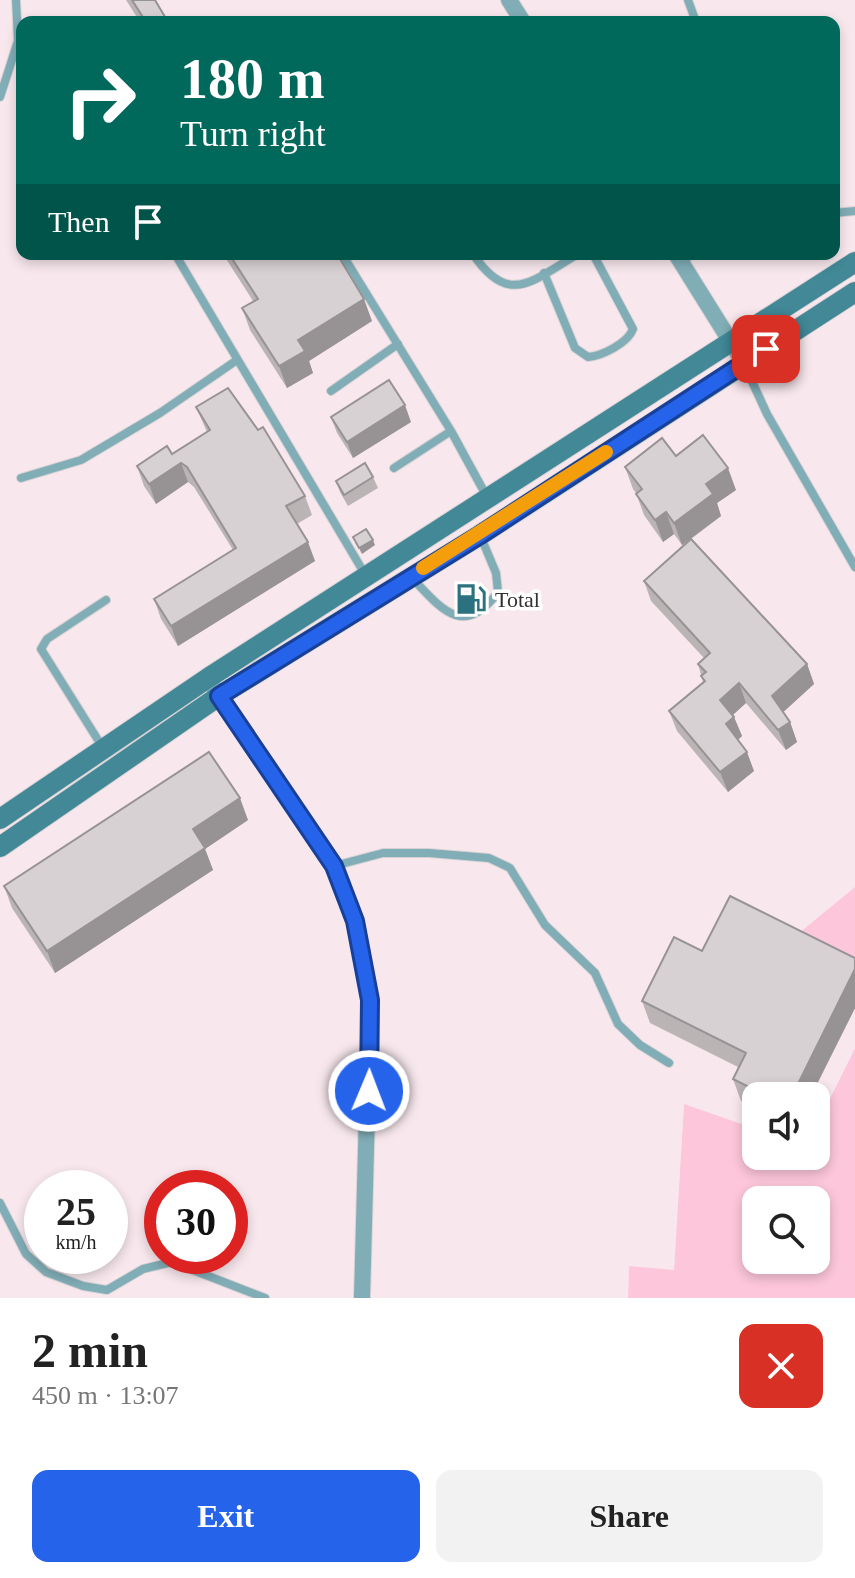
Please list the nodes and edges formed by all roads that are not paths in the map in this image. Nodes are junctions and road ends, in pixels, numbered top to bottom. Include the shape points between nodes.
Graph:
1 (16, 47) edge
2 (0, 97) edge
3 (179, 260) edge
4 (346, 260) edge
5 (477, 260) edge
6 (567, 260) edge
7 (596, 260) edge
8 (685, 260) edge
9 (855, 262) edge
10 (544, 273) junction
11 (855, 292) edge
12 (732, 343) junction
13 (398, 344) junction
14 (237, 360) junction
15 (744, 363) junction
16 (331, 391) dead end
17 (451, 431) junction
18 (394, 468) dead end
19 (21, 478) dead end
20 (487, 499) junction
21 (480, 535) junction
22 (855, 567) edge
23 (366, 576) junction
24 (410, 576) junction
25 (106, 600) dead end
26 (208, 678) junction
27 (219, 696) junction
28 (103, 749) junction
29 (0, 819) edge
30 (0, 847) edge
31 (334, 866) junction
32 (669, 1063) dead end
33 (0, 1203) edge
34 (265, 1298) edge
35 (362, 1298) edge

1 - 2 lane
3 - 14 lane
4 - 13 lane
5 - 10 lane via 498,283 519,285
6 - 10 lane
7 - 10 lane via 633,329 629,338 595,356 575,348
8 - 12 street
9 - 12 main road
11 - 15 main road
12 - 15 street
12 - 20 main road
13 - 16 lane
13 - 17 lane
14 - 19 lane via 81,460
14 - 23 lane
15 - 21 main road
15 - 22 lane via 767,414
17 - 18 lane
17 - 20 lane
20 - 23 main road
21 - 24 main road
21 - 24 lane via 498,592 487,608 462,618 444,612
23 - 26 main road
24 - 27 main road
25 - 28 lane via 47,639 41,649
26 - 27 street
26 - 28 main road
27 - 30 main road
27 - 31 street
28 - 29 main road
31 - 32 lane via 383,853 413,853 489,858 510,868 545,925 595,973 618,1024
31 - 35 street via 355,921 370,1000
33 - 34 lane via 26,1254 46,1272 83,1286 107,1290 143,1269 172,1262

